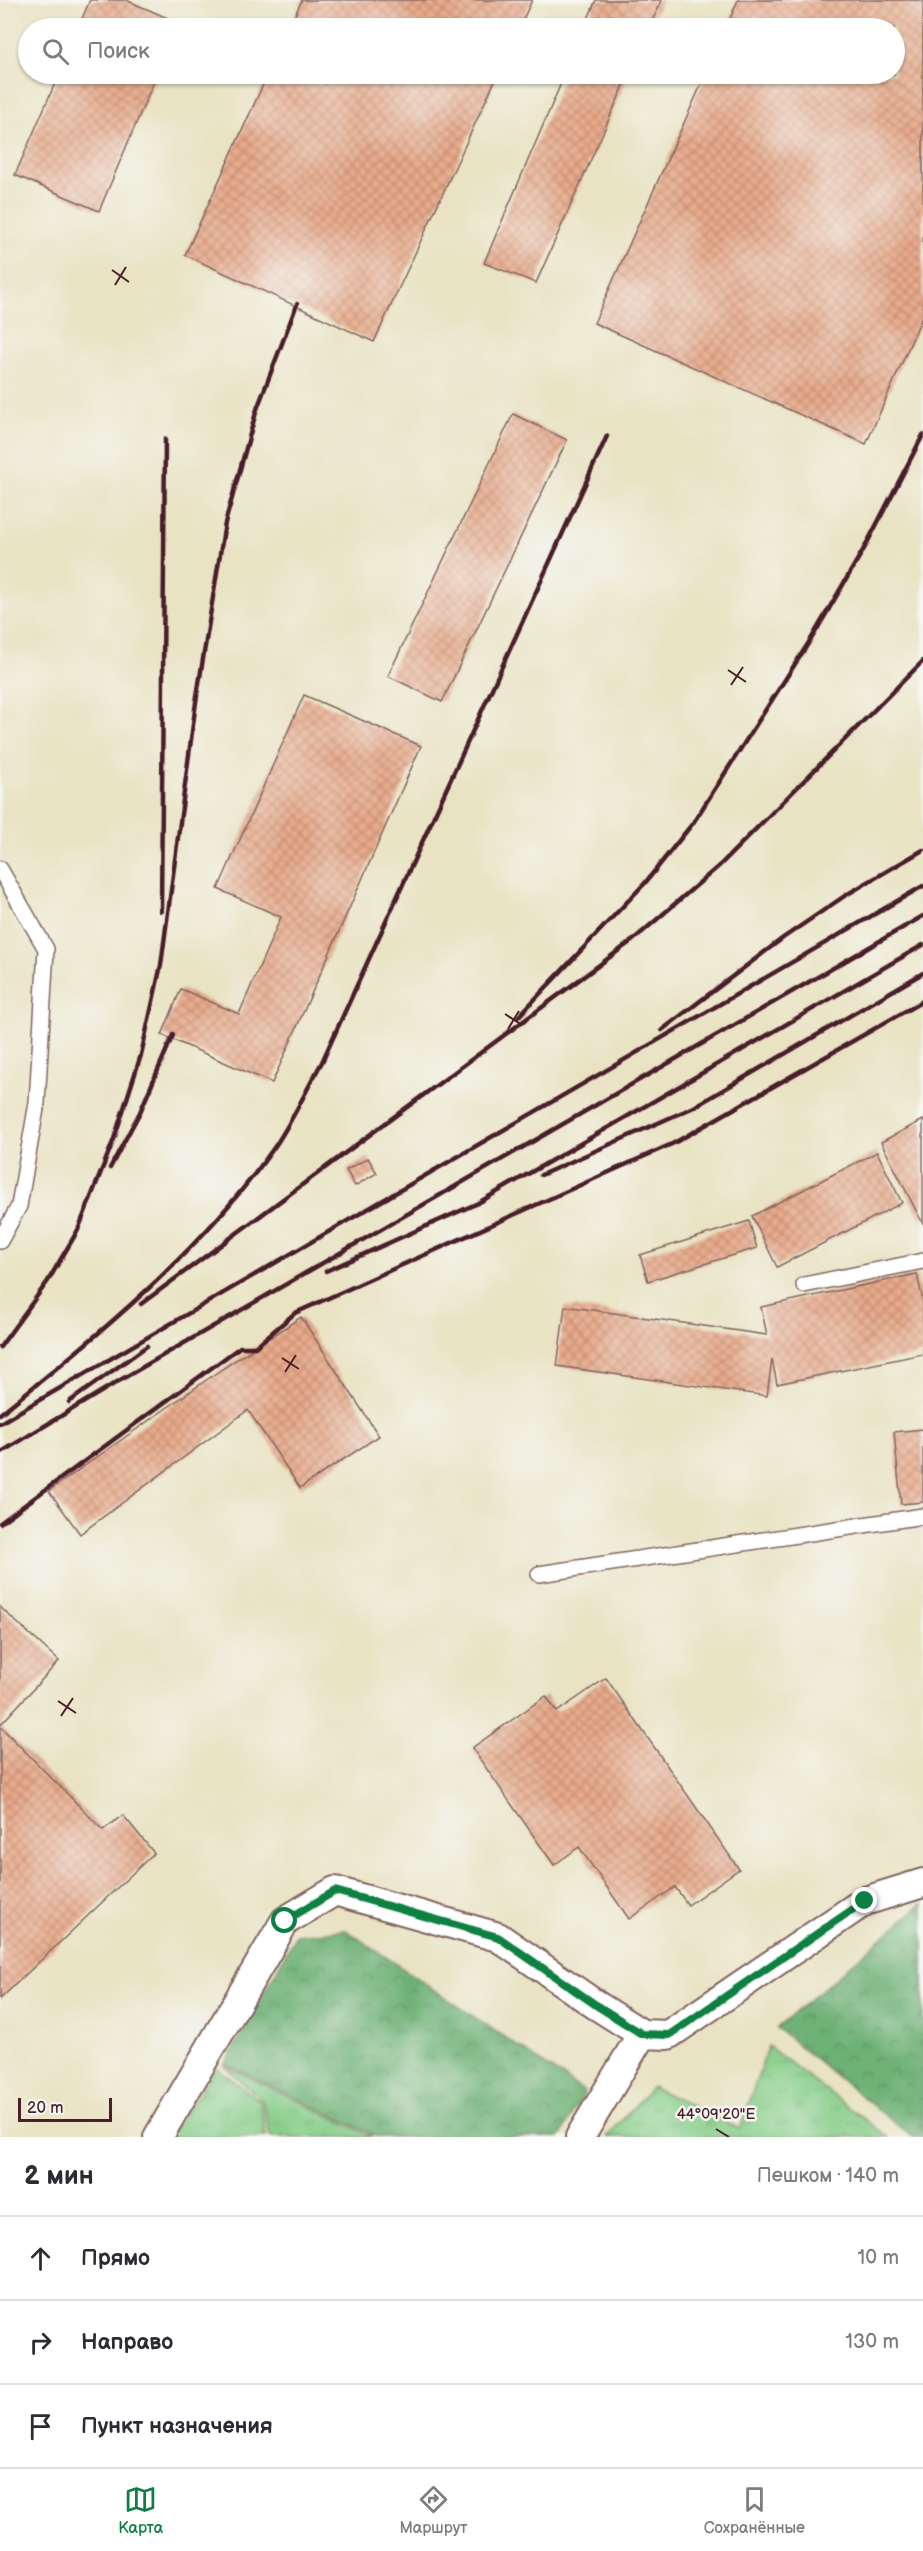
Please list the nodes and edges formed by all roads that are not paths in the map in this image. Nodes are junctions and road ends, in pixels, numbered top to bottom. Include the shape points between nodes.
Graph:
1 (0, 868) edge
2 (0, 1241) edge
3 (923, 1261) edge
4 (804, 1285) dead end
5 (923, 1516) edge
6 (539, 1574) dead end
7 (923, 1883) edge
8 (642, 2034) junction
9 (158, 2137) edge
10 (580, 2137) edge

1 - 2 lane via 45,949 37,1102 19,1206
3 - 4 lane
5 - 6 lane
7 - 8 street via 865,1901 669,2035
8 - 9 street via 498,1937 335,1891 285,1921
8 - 10 street

